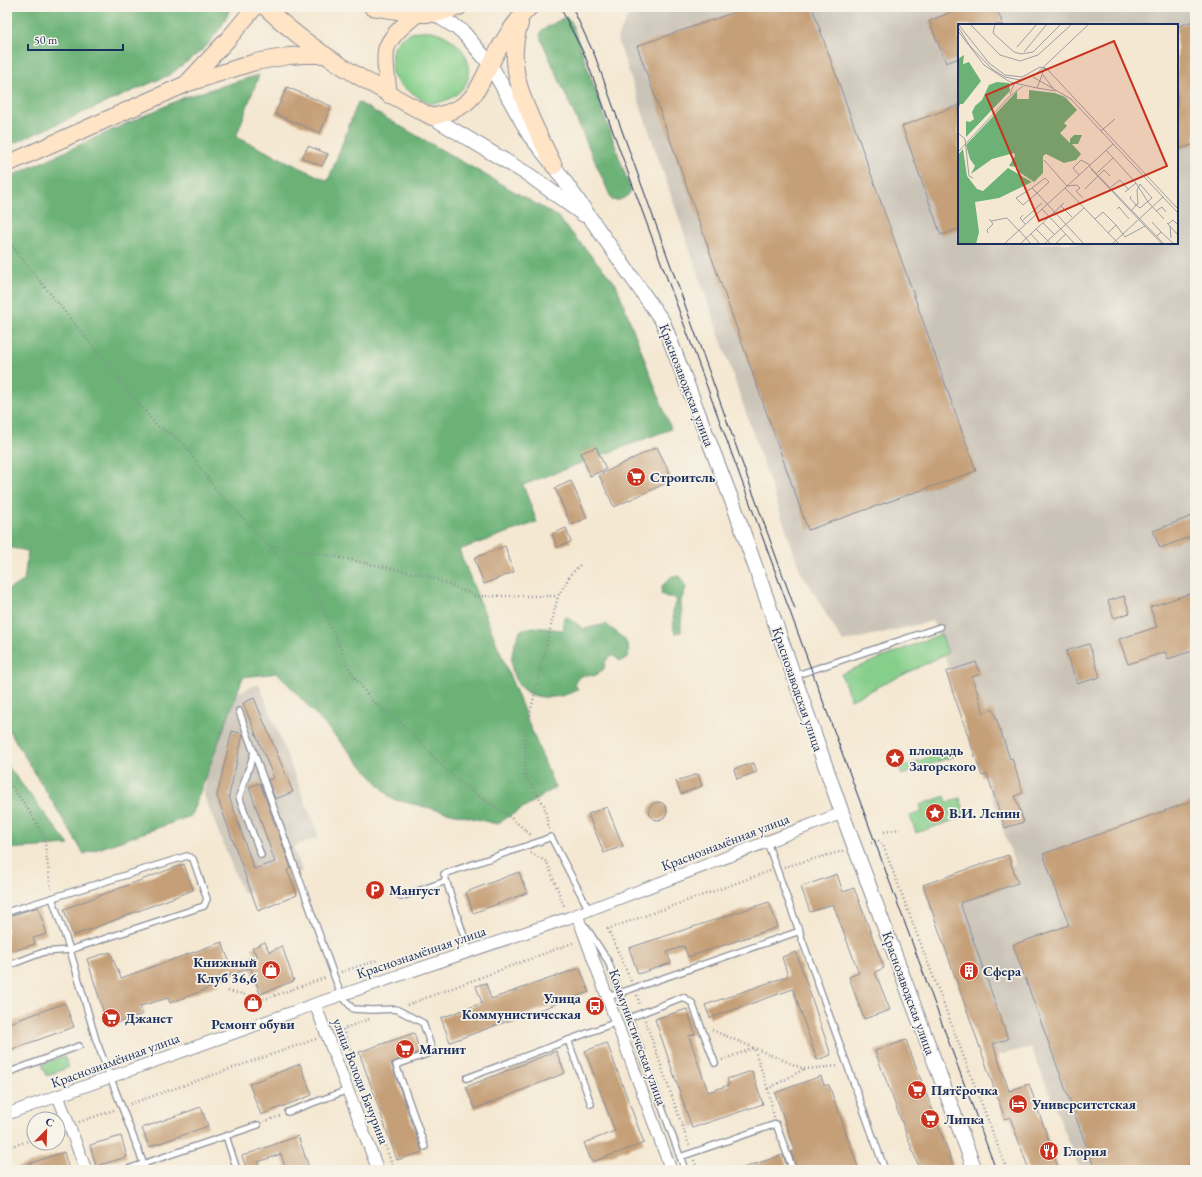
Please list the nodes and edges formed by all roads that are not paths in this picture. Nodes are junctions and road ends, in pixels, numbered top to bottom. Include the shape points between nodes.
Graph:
1 (254, 7) edge
2 (265, 7) edge
3 (372, 7) edge
4 (459, 7) edge
5 (527, 10) edge
6 (417, 14) junction
7 (435, 14) junction
8 (325, 55) junction
9 (490, 64) junction
10 (186, 84) junction
11 (389, 95) junction
12 (432, 118) junction
13 (7, 164) edge
14 (554, 166) junction
15 (594, 222) junction
16 (940, 627) dead end
17 (794, 676) junction
18 (239, 711) dead end
19 (254, 753) junction
20 (842, 813) junction
21 (767, 842) junction
22 (261, 855) dead end
23 (446, 881) junction
24 (400, 897) dead end
25 (52, 898) junction
26 (589, 910) junction
27 (7, 912) edge
28 (577, 915) junction
29 (800, 931) junction
30 (70, 950) junction
31 (469, 952) junction
32 (7, 966) edge
33 (620, 993) junction
34 (341, 995) junction
35 (608, 997) junction
36 (315, 1004) junction
37 (629, 1018) junction
38 (617, 1022) junction
39 (568, 1040) junction
40 (79, 1046) dead end
41 (715, 1063) road end
42 (7, 1073) edge
43 (111, 1077) junction
44 (467, 1078) dead end
45 (348, 1090) junction
46 (58, 1096) junction
47 (591, 1104) dead end
48 (288, 1112) road end
49 (7, 1114) edge
50 (258, 1125) road end
51 (226, 1136) junction
52 (425, 1147) dead end
53 (680, 1157) junction
54 (145, 1167) edge
55 (86, 1170) edge
56 (126, 1170) edge
57 (237, 1170) edge
58 (378, 1170) edge
59 (672, 1170) edge
60 (685, 1170) edge
61 (793, 1170) edge
62 (885, 1170) edge
63 (975, 1170) edge

1 - 10 main road
2 - 8 main road
3 - 6 main road
4 - 7 main road
5 - 9 main road via 515,22
5 - 14 main road via 515,36 515,70 525,105
6 - 7 main road
6 - 11 main road via 400,28 386,48
7 - 9 street via 462,30
8 - 10 main road via 288,56 255,62
8 - 11 main road
9 - 12 main road via 476,92 464,105
9 - 14 street, Краснозаводская улица via 530,136
10 - 13 main road
11 - 12 main road
12 - 15 street via 529,175
14 - 15 street, Краснозаводская улица
15 - 17 street, Краснозаводская улица via 663,322 734,506
16 - 17 lane
17 - 20 street, Краснозаводская улица
18 - 19 lane
19 - 22 lane via 239,797
19 - 34 lane
20 - 21 street, Краснознамённая улица
20 - 63 street, Краснозаводская улица
21 - 26 street, Краснознамённая улица
21 - 29 lane
23 - 24 lane
23 - 26 lane via 444,874 551,837
23 - 31 lane
25 - 27 lane
25 - 30 lane
25 - 30 lane via 187,856 193,859 207,899 204,906
26 - 28 street, Краснознамённая улица
28 - 31 street, Краснознамённая улица
28 - 33 lane via 608,961
28 - 35 street, Коммунистическая улица
29 - 33 lane
29 - 62 lane
30 - 32 lane via 44,952
30 - 43 lane via 96,1040
31 - 34 street, Краснознамённая улица
33 - 35 lane
33 - 37 lane
34 - 36 street, Краснознамённая улица
34 - 52 lane via 353,1009 396,1009 423,1023 433,1052 396,1066
35 - 38 street, Коммунистическая улица
36 - 43 street, Краснознамённая улица
36 - 45 street, улица Володи Бачурина
37 - 41 lane via 684,997 692,1003
37 - 53 lane
38 - 39 lane
38 - 59 street, Коммунистическая улица
39 - 44 lane
39 - 47 lane
40 - 42 lane
43 - 46 street, Краснознамённая улица
43 - 54 lane
45 - 48 lane
45 - 58 street, улица Володи Бачурина
46 - 49 street, Краснознамённая улица
46 - 55 street
50 - 51 lane
51 - 54 lane
51 - 57 lane
53 - 60 lane
53 - 61 lane via 776,1124
54 - 56 lane

